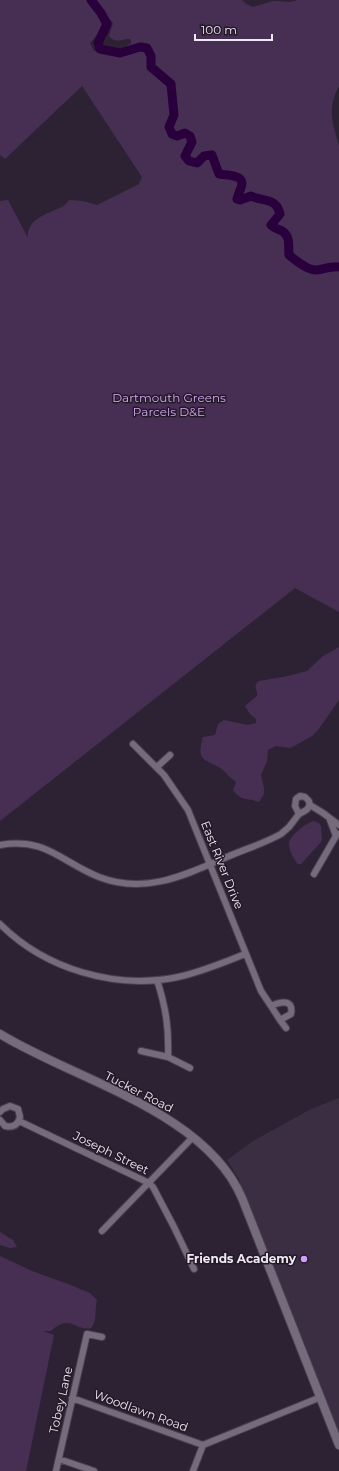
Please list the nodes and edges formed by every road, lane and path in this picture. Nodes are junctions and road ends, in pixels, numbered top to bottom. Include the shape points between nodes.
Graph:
1 (133, 744) dead end
2 (170, 754) dead end
3 (157, 767) junction
4 (310, 805) junction
5 (299, 814) junction
6 (330, 820) junction
7 (339, 825) edge
8 (338, 835) edge
9 (0, 845) edge
10 (209, 865) junction
11 (314, 874) dead end
12 (0, 924) edge
13 (245, 954) junction
14 (157, 980) junction
15 (271, 1006) junction
16 (280, 1020) junction
17 (286, 1028) dead end
18 (0, 1034) edge
19 (141, 1051) dead end
20 (168, 1057) junction
21 (190, 1068) dead end
22 (0, 1112) edge
23 (0, 1120) edge
24 (20, 1121) junction
25 (193, 1137) junction
26 (149, 1183) junction
27 (102, 1231) dead end
28 (194, 1269) dead end
29 (102, 1337) dead end
30 (72, 1398) junction
31 (321, 1398) junction
32 (203, 1445) junction
33 (339, 1445) edge
34 (59, 1459) junction
35 (56, 1471) edge
36 (94, 1471) edge
37 (193, 1471) edge

1 - 3 street, East River Drive
2 - 3 street
3 - 10 street, East River Drive via 188,810
4 - 5 street
4 - 5 street via 306,797 297,798 294,805
4 - 6 street
5 - 10 street via 280,834
6 - 7 street
6 - 8 street
8 - 11 street
9 - 10 street via 22,844 42,847 98,877 130,885 156,883
10 - 13 street, East River Drive
12 - 14 street via 33,950 73,969 119,980
13 - 14 street via 195,972
13 - 15 street, East River Drive via 261,991
14 - 20 street via 167,1018
15 - 16 street, East River Drive
15 - 16 street via 281,1002 290,1006 291,1014
16 - 17 street, East River Drive
18 - 25 main road, Tucker Road via 149,1108
19 - 20 street
20 - 21 street
22 - 24 street via 6,1106 14,1107 20,1112
23 - 24 street via 9,1127
24 - 26 street, Joseph Street
25 - 26 street
25 - 31 main road, Tucker Road via 225,1168 240,1192
26 - 27 street
26 - 28 street, Joseph Street
29 - 30 street, Tobey Lane via 87,1334
30 - 32 street, Woodlawn Road
30 - 34 street, Tobey Lane
31 - 32 street
31 - 33 main road, Tucker Road
32 - 37 street
34 - 35 street, Tobey Lane
34 - 36 street

